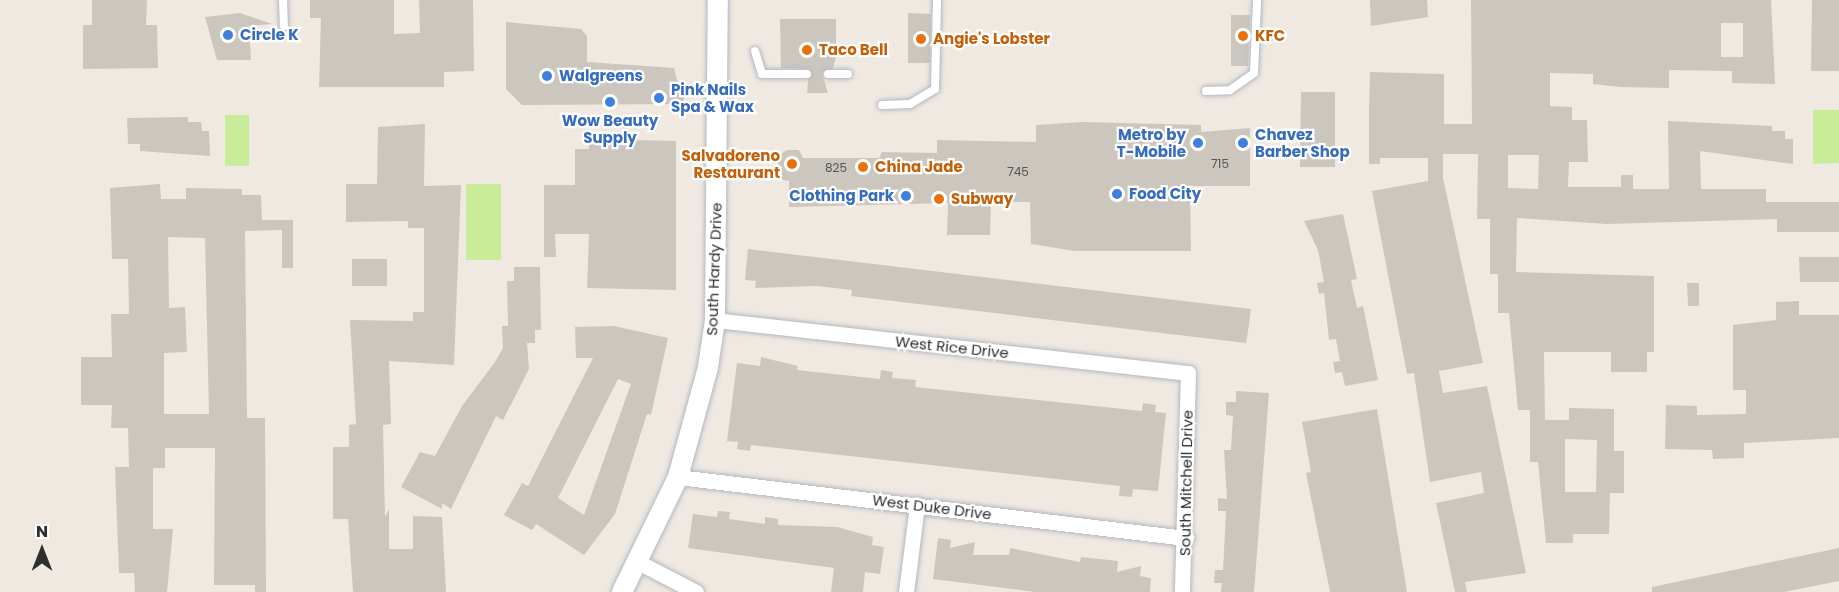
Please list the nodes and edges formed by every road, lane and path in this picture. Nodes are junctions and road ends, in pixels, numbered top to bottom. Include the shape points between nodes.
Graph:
1 (283, 0) edge
2 (718, 0) edge
3 (937, 0) edge
4 (1257, 0) edge
5 (284, 26) dead end
6 (755, 51) dead end
7 (807, 74) dead end
8 (828, 74) dead end
9 (848, 74) dead end
10 (1206, 91) dead end
11 (882, 105) dead end
12 (715, 320) junction
13 (1188, 373) joint
14 (678, 477) junction
15 (917, 505) junction
16 (1186, 538) junction
17 (640, 563) junction
18 (622, 592) edge
19 (696, 592) edge
20 (906, 592) edge
21 (1182, 592) edge

1 - 5 lane
2 - 12 street, South Hardy Drive
3 - 11 lane via 935,89 910,104
4 - 10 lane via 1254,73 1230,90
6 - 7 lane via 762,74
8 - 9 lane
12 - 13 street, West Rice Drive
12 - 14 street, South Hardy Drive via 698,412
13 - 16 street, South Mitchell Drive
14 - 15 street, West Duke Drive
14 - 17 street, South Hardy Drive
15 - 16 street, West Duke Drive
15 - 20 street
16 - 21 street, South Mitchell Drive
17 - 18 street, South Hardy Drive
17 - 19 street

